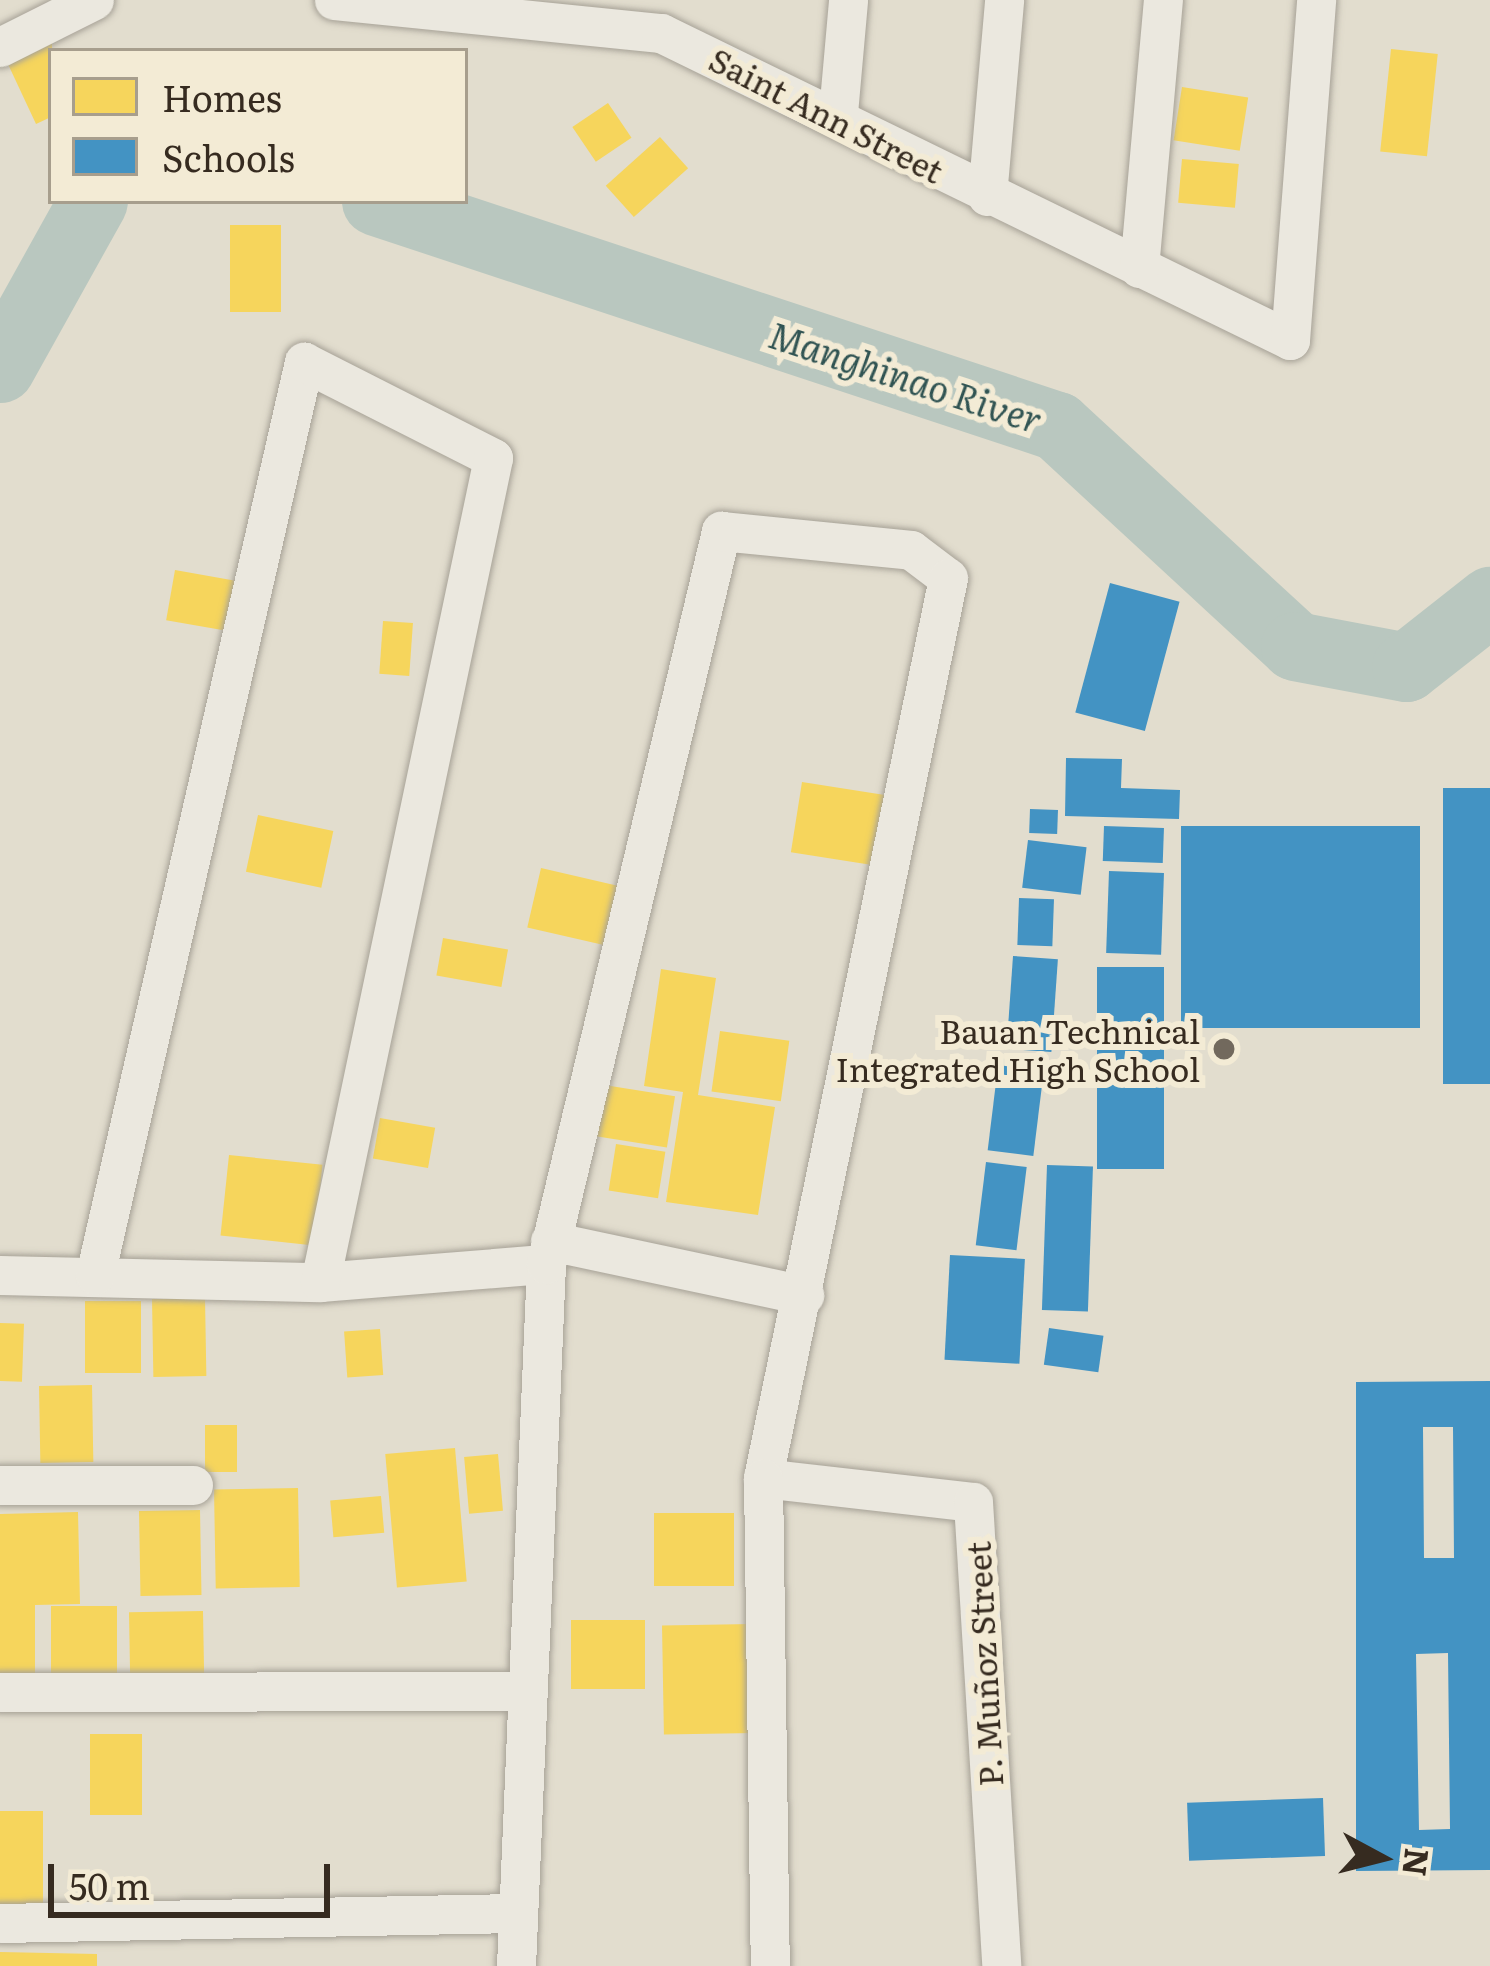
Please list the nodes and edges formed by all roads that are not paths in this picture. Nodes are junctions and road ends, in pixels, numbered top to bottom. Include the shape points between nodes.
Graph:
1 (94, 0) edge
2 (339, 0) edge
3 (848, 0) edge
4 (1004, 0) edge
5 (1163, 0) edge
6 (1316, 0) edge
7 (663, 16) edge
8 (0, 47) edge
9 (838, 113) junction
10 (987, 196) junction
11 (1139, 268) junction
12 (548, 1252) junction
13 (0, 1275) edge
14 (95, 1275) junction
15 (320, 1282) junction
16 (804, 1295) junction
17 (764, 1478) junction
18 (0, 1485) edge
19 (193, 1485) dead end
20 (523, 1691) junction
21 (0, 1692) edge
22 (514, 1913) junction
23 (0, 1924) edge
24 (516, 1966) edge
25 (770, 1966) edge
26 (1001, 1966) edge

1 - 8 street
2 - 7 street, Saint Ann Street
3 - 9 street
4 - 10 street
5 - 11 street
6 - 11 street, Saint Ann Street via 1289,340
7 - 9 street, Saint Ann Street
9 - 10 street, Saint Ann Street
10 - 11 street, Saint Ann Street
12 - 15 street
12 - 16 street
12 - 16 street via 721,531 911,550 948,578
12 - 20 street
13 - 14 street
14 - 15 street
14 - 15 street via 304,362 493,458
16 - 17 street
17 - 25 street
17 - 26 street, P. Muñoz Street via 974,1502
18 - 19 street
20 - 21 street
20 - 22 street
22 - 23 street
22 - 24 street

